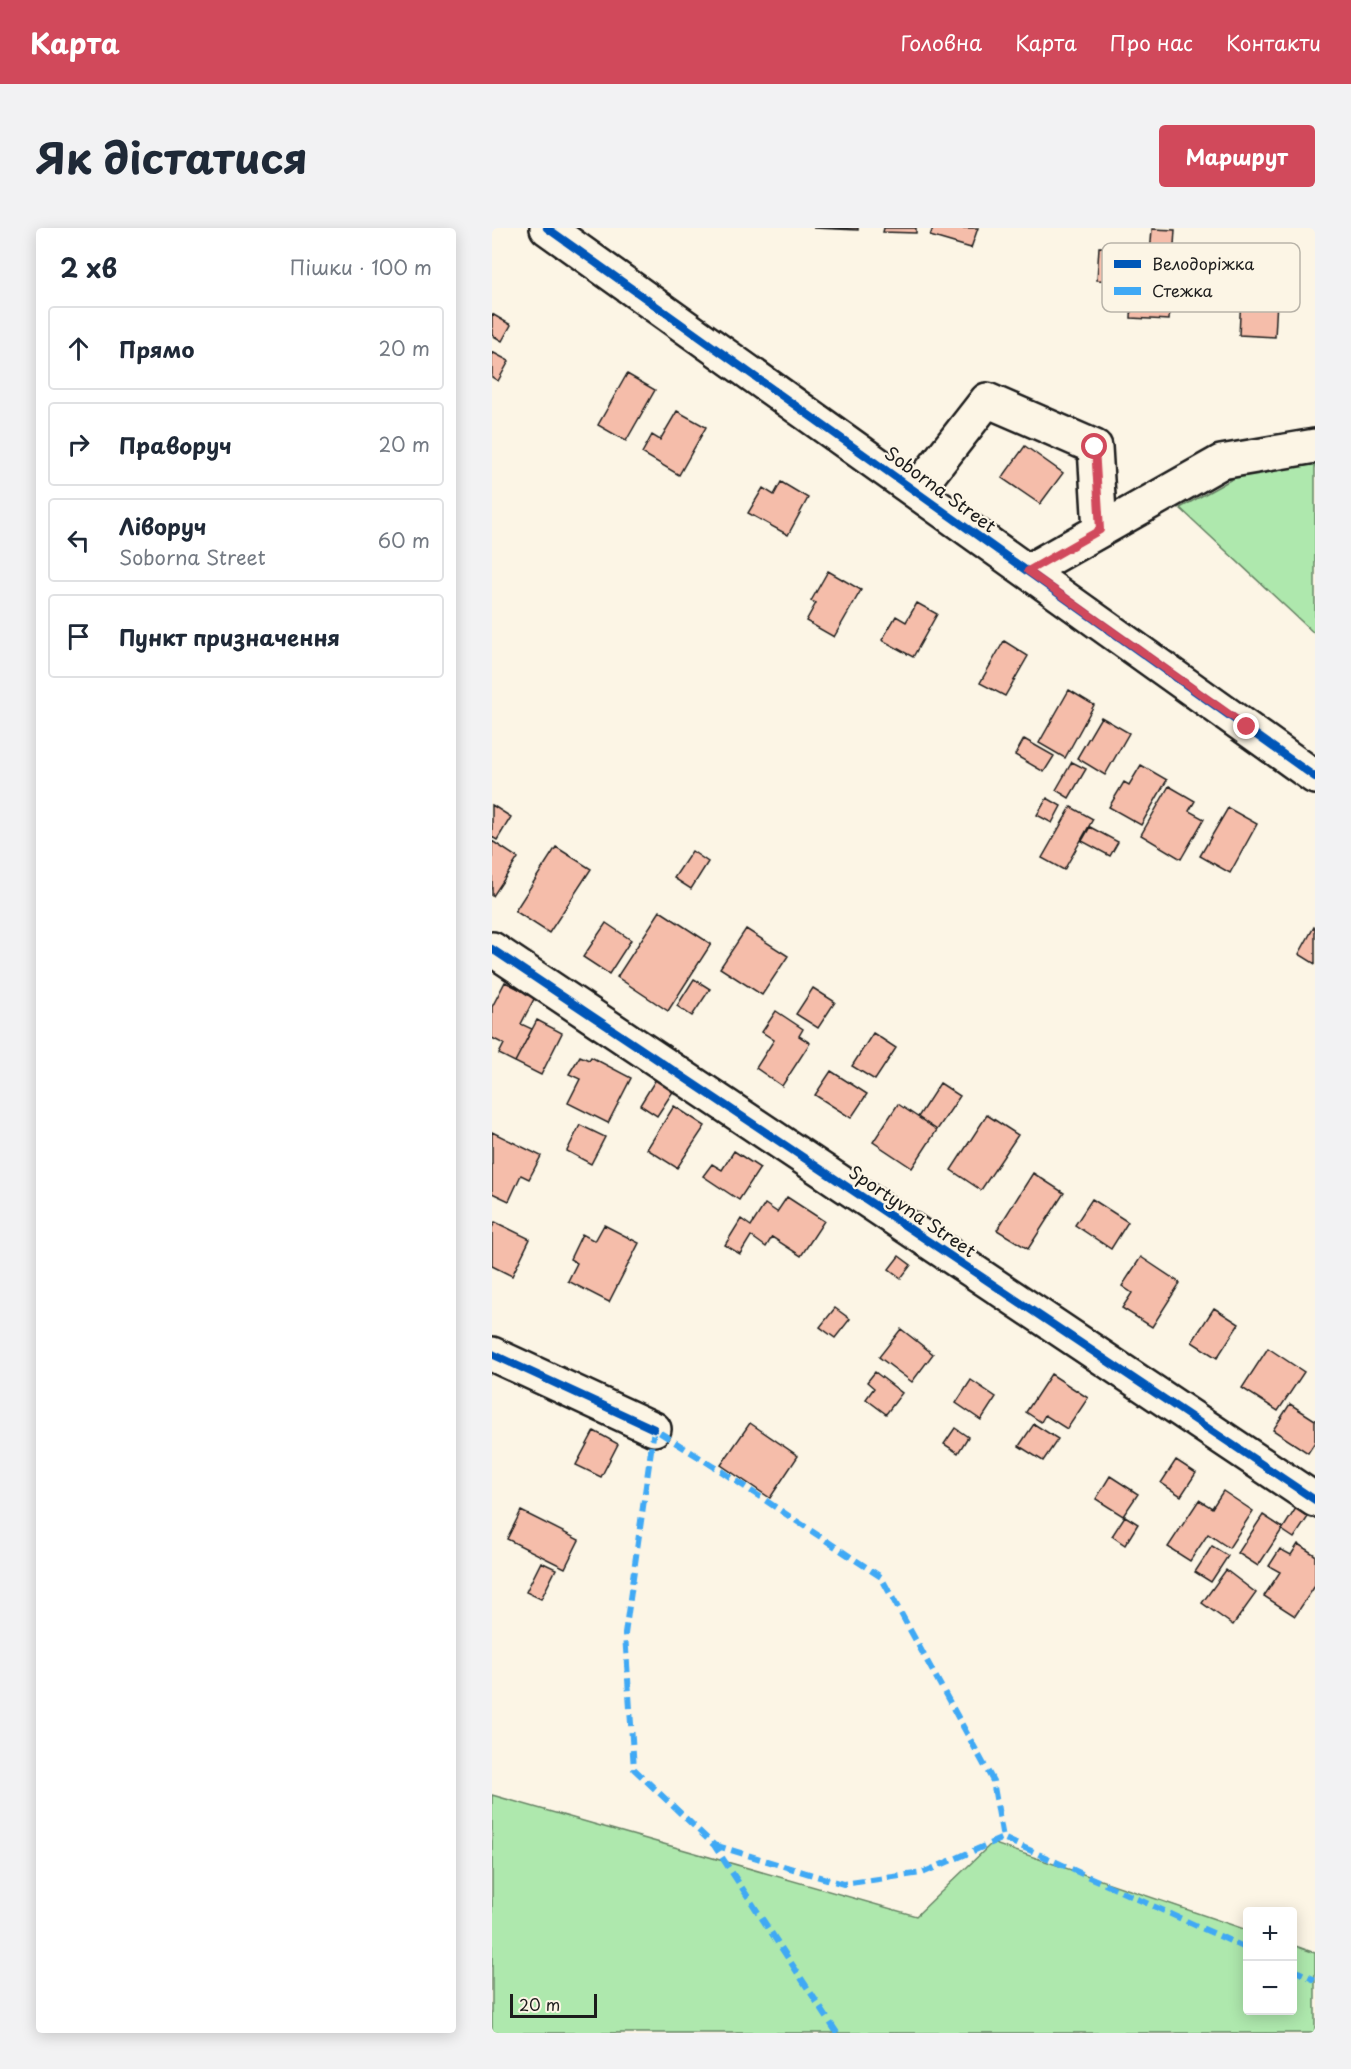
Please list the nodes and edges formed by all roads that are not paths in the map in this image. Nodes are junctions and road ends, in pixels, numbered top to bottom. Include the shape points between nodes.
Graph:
1 (547, 228) edge
2 (1315, 446) edge
3 (916, 491) junction
4 (1100, 530) junction
5 (1028, 571) junction
6 (1315, 777) edge
7 (492, 949) edge
8 (492, 1354) edge
9 (654, 1429) dead end
10 (1315, 1500) edge

1 - 3 street, Soborna Street
2 - 4 street via 1221,462
3 - 4 street via 987,400 1095,447
3 - 5 street, Soborna Street
4 - 5 street
5 - 6 street, Soborna Street
7 - 10 street, Sportyvna Street
8 - 9 street

